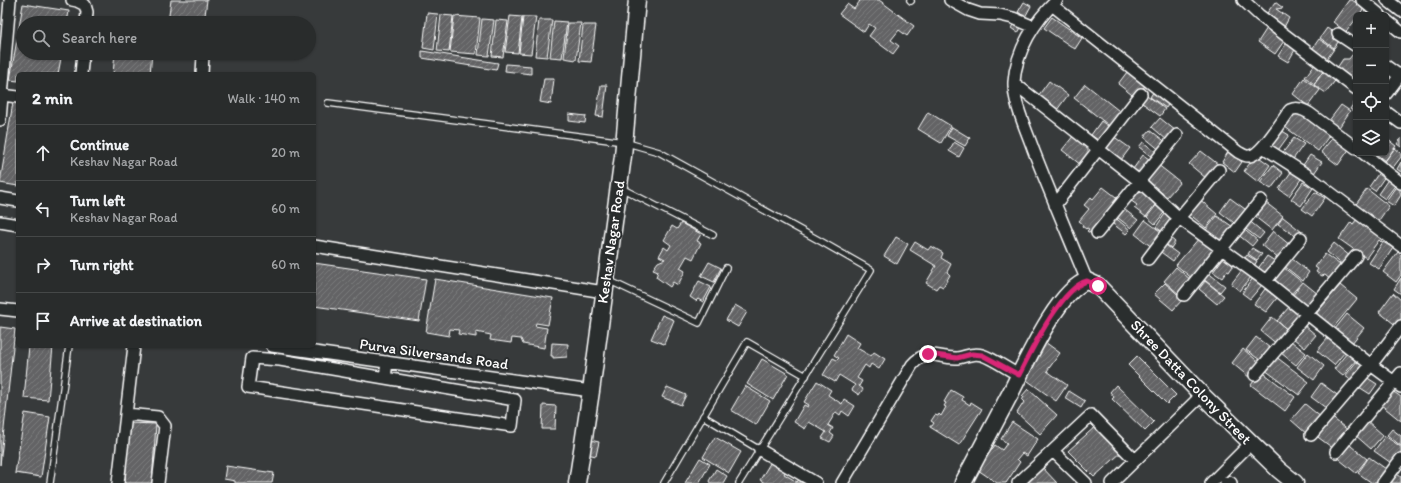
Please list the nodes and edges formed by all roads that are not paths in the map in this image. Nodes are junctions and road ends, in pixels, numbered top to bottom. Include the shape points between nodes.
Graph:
1 (10, 0) edge
2 (72, 0) edge
3 (637, 0) edge
4 (950, 0) edge
5 (1243, 0) edge
6 (1362, 0) edge
7 (1387, 0) edge
8 (1055, 2) edge
9 (1401, 11) edge
10 (1376, 12) edge
11 (87, 16) edge
12 (1389, 22) edge
13 (1034, 27) junction
14 (1401, 32) edge
15 (1338, 34) dead end
16 (1353, 44) edge
17 (82, 60) edge
18 (203, 60) edge
19 (1389, 68) edge
20 (81, 72) edge
21 (202, 72) edge
22 (1400, 75) edge
23 (1014, 83) junction
24 (1353, 87) edge
25 (1389, 90) edge
26 (1141, 94) dead end
27 (2, 95) junction
28 (16, 97) edge
29 (328, 103) dead end
30 (1389, 114) edge
31 (0, 120) edge
32 (1401, 123) edge
33 (1177, 135) dead end
34 (624, 142) junction
35 (1353, 146) edge
36 (1263, 147) junction
37 (1099, 149) junction
38 (1367, 156) edge
39 (1219, 170) dead end
40 (1139, 181) junction
41 (1401, 183) edge
42 (618, 187) junction
43 (0, 198) edge
44 (1260, 200) dead end
45 (16, 201) edge
46 (1055, 205) junction
47 (1179, 218) junction
48 (0, 222) edge
49 (16, 225) edge
50 (1097, 233) dead end
51 (714, 235) dead end
52 (1301, 238) dead end
53 (316, 246) edge
54 (1401, 246) edge
55 (1223, 249) junction
56 (1356, 256) dead end
57 (1148, 259) dead end
58 (726, 268) dead end
59 (1087, 281) junction
60 (1266, 281) junction
61 (605, 286) junction
62 (1184, 296) dead end
63 (0, 309) edge
64 (16, 311) edge
65 (1307, 313) junction
66 (1401, 326) edge
67 (68, 348) edge
68 (134, 348) edge
69 (299, 348) edge
70 (387, 362) junction
71 (1371, 365) junction
72 (1019, 375) junction
73 (1255, 375) dead end
74 (806, 376) junction
75 (385, 378) junction
76 (1399, 380) edge
77 (591, 391) junction
78 (1202, 395) junction
79 (126, 414) junction
80 (703, 416) junction
81 (1310, 435) dead end
82 (1251, 443) junction
83 (760, 450) junction
84 (1053, 451) junction
85 (1336, 452) dead end
86 (1401, 459) edge
87 (1135, 460) junction
88 (1220, 481) edge
89 (50, 483) edge
90 (118, 483) edge
91 (158, 483) edge
92 (577, 483) edge
93 (664, 483) edge
94 (740, 483) edge
95 (816, 483) edge
96 (842, 483) edge
97 (963, 483) edge
98 (1018, 483) edge
99 (1086, 483) edge
100 (1112, 483) edge
101 (1231, 483) edge
102 (1295, 483) edge
103 (1383, 483) edge

1 - 27 street
2 - 11 street via 85,5
3 - 34 street, Keshav Nagar Road
4 - 13 street via 980,14 1013,18
5 - 24 street
6 - 10 street
7 - 9 street
8 - 13 street
8 - 36 street via 1238,152 1248,157 1254,156
12 - 14 street
13 - 23 street via 1023,46
15 - 16 street
17 - 20 street
18 - 21 street
19 - 22 street
22 - 25 street
23 - 37 street
23 - 46 street via 1018,109
26 - 37 street
27 - 28 street
27 - 31 street
29 - 34 lane
30 - 32 street
33 - 40 street
34 - 42 street, Keshav Nagar Road
34 - 74 lane via 659,152 871,270
35 - 36 street via 1309,113 1295,108 1290,110
36 - 54 street via 1307,175
37 - 40 street
37 - 46 street
38 - 41 street
39 - 47 street
40 - 47 street
40 - 50 street
42 - 51 lane
42 - 61 street, Keshav Nagar Road
43 - 45 street
44 - 55 street
46 - 59 street
47 - 55 street
47 - 57 street
48 - 49 street
52 - 60 street
53 - 61 street
55 - 60 street
55 - 62 street
56 - 65 street
58 - 61 lane via 699,323
59 - 72 street via 1080,283 1054,312
59 - 78 street, Shree Datta Colony Street via 1098,286
60 - 65 street
61 - 77 street, Keshav Nagar Road
63 - 64 street
65 - 71 street
65 - 73 street
66 - 71 street
67 - 89 lane
68 - 79 street
69 - 70 street, Purva Silversands Road
70 - 75 street
70 - 77 street, Purva Silversands Road
71 - 76 street
71 - 81 street
72 - 96 street via 982,355 972,354 957,358 928,354 920,357 912,365
72 - 97 street
74 - 80 lane via 747,342
74 - 83 lane
75 - 75 street via 252,358 248,387 512,426 515,400
76 - 85 street
77 - 92 street, Keshav Nagar Road
78 - 82 street, Shree Datta Colony Street
78 - 87 street
79 - 90 street
79 - 91 street via 158,417 165,426
80 - 83 lane
80 - 93 lane
82 - 88 street
82 - 102 street, Shree Datta Colony Street
83 - 94 lane
83 - 95 street
84 - 87 street via 1091,415
84 - 98 street
84 - 99 street
86 - 103 street
87 - 100 street
88 - 101 street

